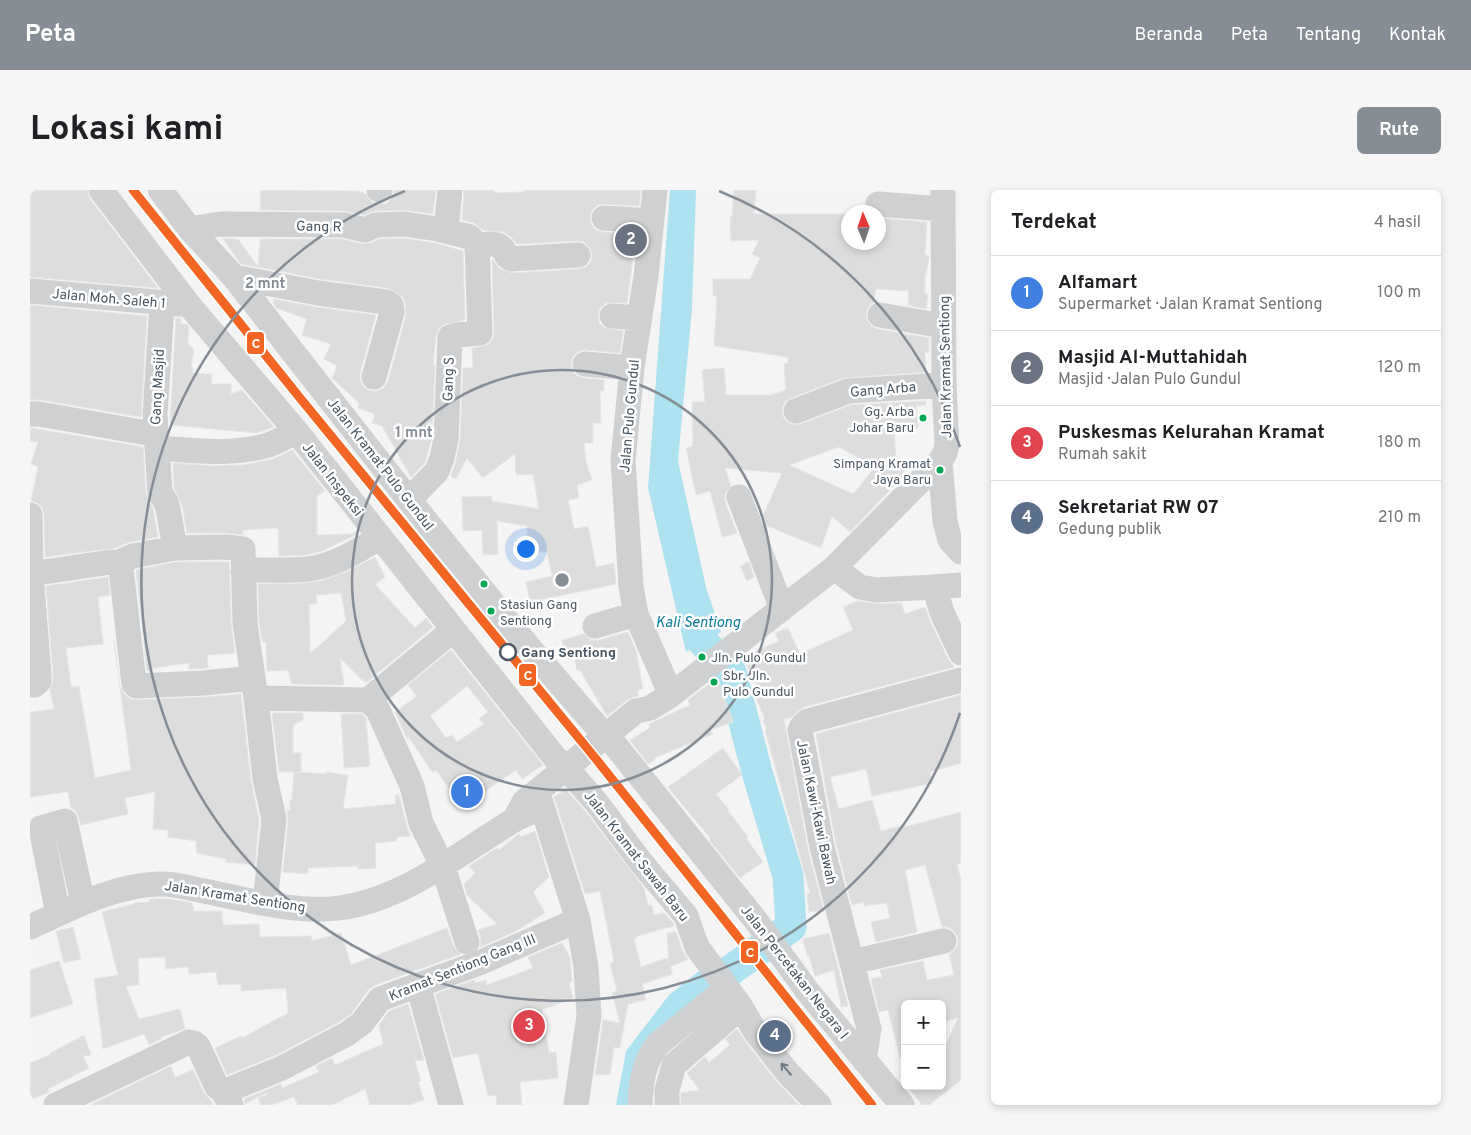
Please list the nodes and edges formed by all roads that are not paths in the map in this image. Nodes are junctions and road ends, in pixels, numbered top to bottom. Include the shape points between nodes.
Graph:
1 (101, 190) edge
2 (160, 190) edge
3 (450, 190) edge
4 (655, 190) edge
5 (943, 200) edge
6 (878, 204) dead end
7 (604, 218) dead end
8 (652, 221) junction
9 (190, 229) junction
10 (446, 231) junction
11 (477, 245) junction
12 (578, 255) dead end
13 (234, 277) junction
14 (30, 291) edge
15 (162, 304) junction
16 (189, 304) junction
17 (880, 315) dead end
18 (949, 315) edge
19 (612, 316) dead end
20 (640, 318) junction
21 (586, 364) dead end
22 (632, 368) junction
23 (374, 377) dead end
24 (944, 385) junction
25 (796, 411) dead end
26 (30, 414) edge
27 (296, 431) junction
28 (156, 441) junction
29 (940, 461) junction
30 (739, 497) dead end
31 (409, 500) junction
32 (30, 515) edge
33 (379, 536) junction
34 (175, 548) junction
35 (961, 552) edge
36 (117, 563) junction
37 (834, 568) junction
38 (243, 572) junction
39 (31, 574) edge
40 (961, 584) edge
41 (934, 587) junction
42 (782, 609) junction
43 (636, 614) junction
44 (595, 626) dead end
45 (453, 630) junction
46 (961, 653) edge
47 (961, 680) edge
48 (30, 685) edge
49 (255, 688) junction
50 (368, 700) junction
51 (660, 702) junction
52 (610, 741) junction
53 (569, 773) junction
54 (541, 804) junction
55 (515, 819) junction
56 (443, 867) junction
57 (265, 903) junction
58 (83, 904) junction
59 (58, 914) junction
60 (578, 920) junction
61 (30, 927) edge
62 (944, 941) dead end
63 (467, 942) dead end
64 (852, 962) junction
65 (418, 985) junction
66 (725, 986) junction
67 (864, 1060) junction
68 (226, 1098) edge
69 (56, 1105) edge
70 (451, 1105) edge
71 (576, 1105) edge
72 (640, 1105) edge
73 (667, 1105) edge
74 (819, 1105) edge
75 (902, 1105) edge

1 - 16 street, Jalan Inspeksi
2 - 9 street, Jalan Kramat Pulo Gundul
3 - 10 street
4 - 8 street, Jalan Pulo Gundul
5 - 6 street
5 - 18 street, Jalan Kramat Sentiong
7 - 8 street
8 - 20 street, Jalan Pulo Gundul
9 - 10 street, Gang R via 220,224 344,225 365,230 376,225 404,224
9 - 13 street, Jalan Kramat Pulo Gundul
10 - 11 street via 470,237
11 - 12 street via 500,246 511,259
11 - 31 street, Gang S via 480,333 450,337 446,439 442,458 436,471
13 - 23 street via 386,302 392,312
13 - 31 street, Jalan Kramat Pulo Gundul
14 - 15 street, Jalan Moh. Saleh 1
15 - 16 street, Jalan Moh. Saleh 1
15 - 28 street, Gang Masjid
16 - 27 street, Jalan Inspeksi
17 - 18 street
18 - 24 street, Jalan Kramat Sentiong
19 - 20 street
20 - 22 street, Jalan Pulo Gundul
21 - 22 street
22 - 43 street, Jalan Pulo Gundul via 623,460 631,586
24 - 25 street, Gang Arba via 848,391
24 - 29 street, Jalan Kramat Sentiong via 947,445
26 - 28 street, Gang Masjid via 148,433
27 - 28 street via 269,445 239,451 217,452
27 - 33 street, Jalan Inspeksi
28 - 34 street via 160,493 168,509
29 - 35 street via 948,536
29 - 37 street, Jalan Kramat Sentiong
30 - 42 street
31 - 52 street, Jalan Kramat Pulo Gundul
32 - 39 street
33 - 38 street via 329,564 307,569
33 - 45 street, Jalan Inspeksi
34 - 36 street via 133,556
34 - 38 street via 241,548 244,551
36 - 39 street
36 - 49 street via 121,568 136,686 204,683
37 - 41 street via 860,587 876,590
37 - 42 street, Jalan Kramat Sentiong
38 - 49 street
39 - 48 street via 39,681
40 - 41 street
41 - 46 street
42 - 51 street, Jalan Kramat Sentiong
43 - 44 street
43 - 51 street, Jalan Pulo Gundul
45 - 50 street
45 - 53 street, Jalan Inspeksi
47 - 64 street, Jalan Kawi-Kawi Bawah via 808,722 800,730 822,847
49 - 50 street
49 - 57 street via 265,779 274,819
50 - 56 street via 378,710 412,786 421,823
51 - 52 street, Jalan Kramat Sentiong via 636,711
52 - 53 street, Jalan Kramat Sentiong
52 - 67 street, Jalan Percetakan Negara I
53 - 54 street, Jalan Kramat Sentiong
53 - 55 street, Jalan Kramat Sentiong via 524,802
53 - 66 street, Jalan Kramat Sawah Baru via 596,802 686,916 693,938
54 - 55 street, Jalan Kramat Sentiong
54 - 60 street
55 - 56 street, Jalan Kramat Sentiong
56 - 57 street, Jalan Kramat Sentiong via 395,892 338,908 310,909
56 - 63 street
57 - 58 street, Jalan Kramat Sentiong via 161,884 133,886
58 - 59 street, Jalan Kramat Sentiong
58 - 59 street via 65,821 41,828
59 - 61 street, Jalan Kramat Sentiong
60 - 65 street, Kramat Sentiong Gang III via 479,963
60 - 71 street via 586,967 589,1016
62 - 64 street
64 - 67 street, Jalan Kawi-Kawi Bawah via 869,1029
65 - 68 street, Kramat Sentiong Gang III via 380,1000 362,1023 347,1034 282,1068 228,1090
65 - 70 street
66 - 72 street via 653,1050 642,1076
66 - 73 street via 674,1065 667,1090
74 -> 66 street, Jalan Kramat Sawah Baru via 787,1072
67 - 75 street, Jalan Percetakan Negara I
68 - 69 street via 216,1087 198,1046 189,1042

